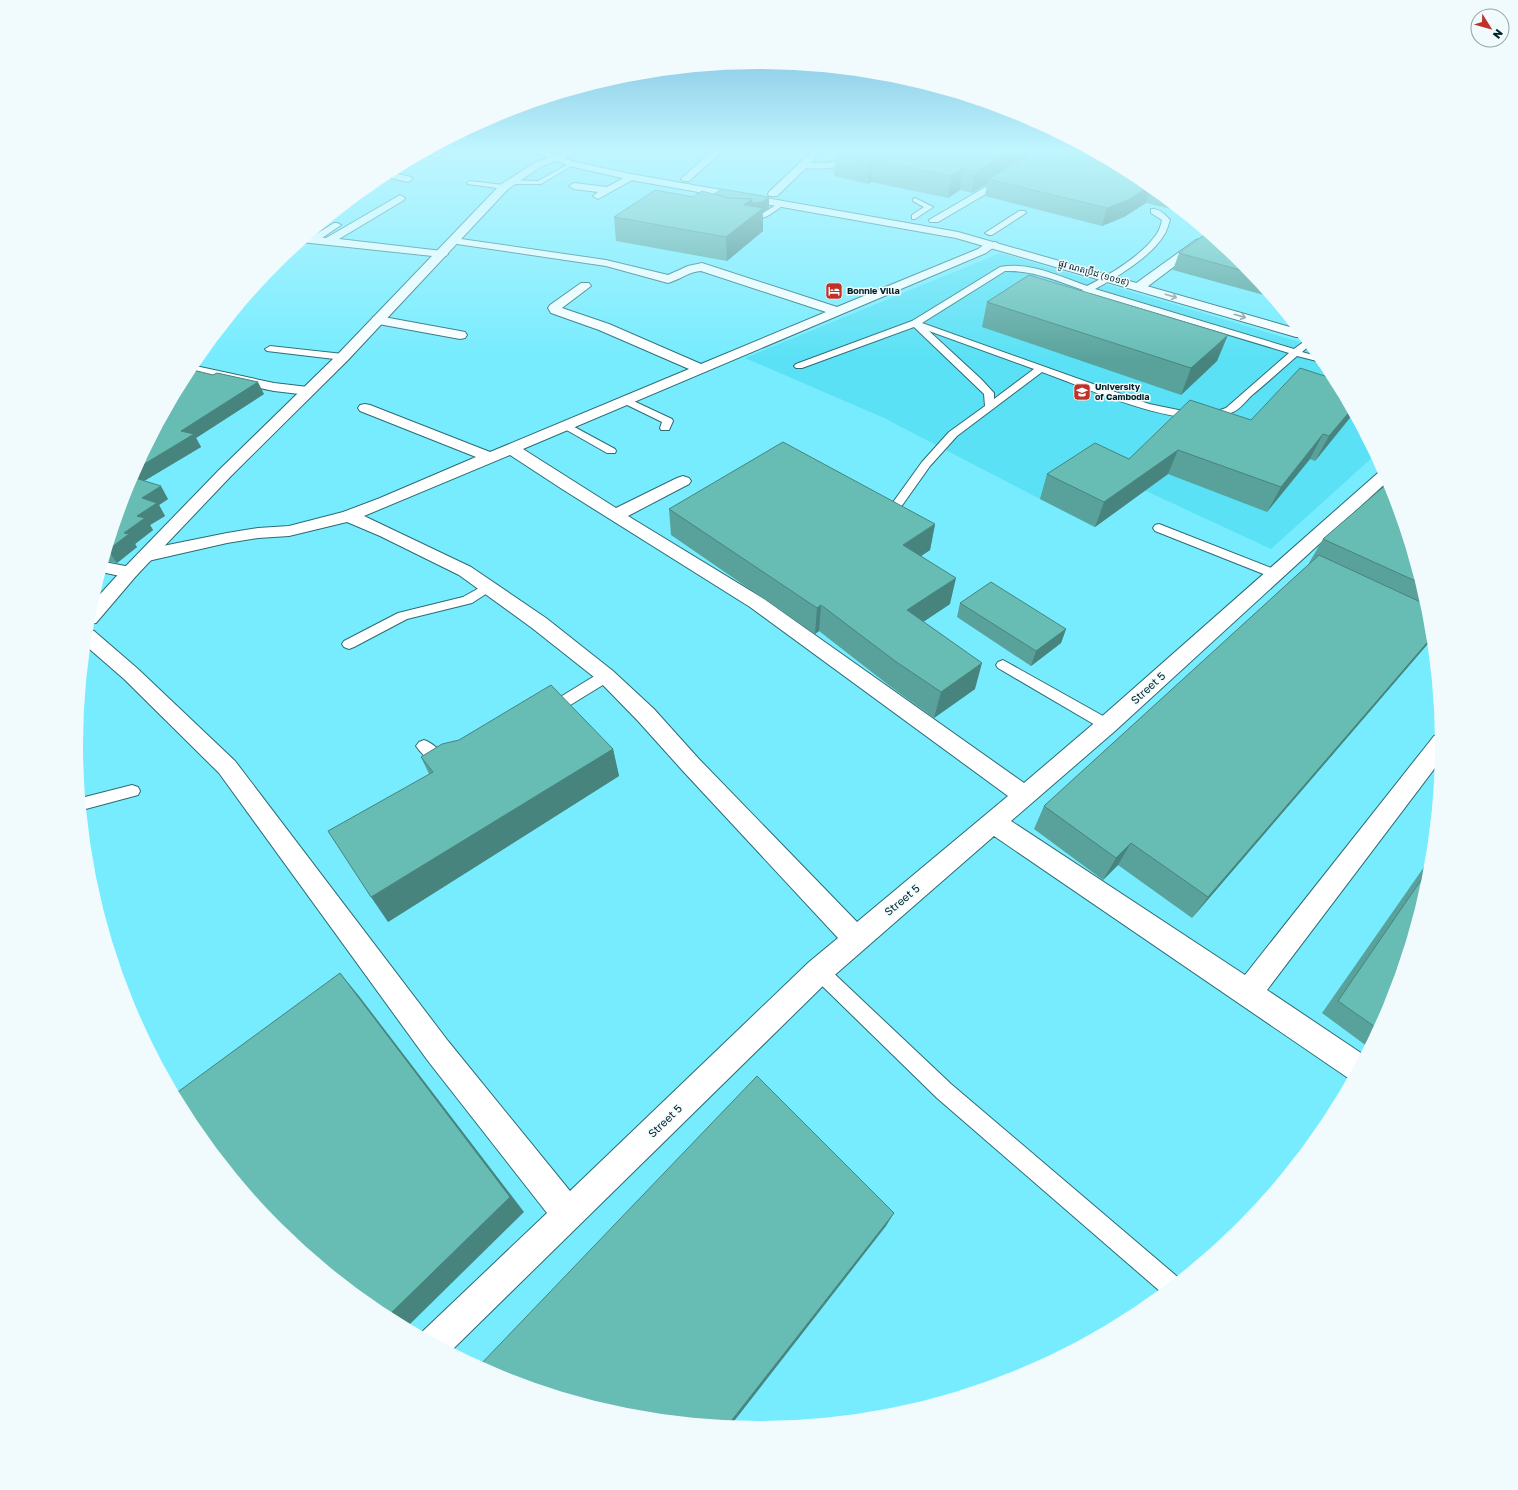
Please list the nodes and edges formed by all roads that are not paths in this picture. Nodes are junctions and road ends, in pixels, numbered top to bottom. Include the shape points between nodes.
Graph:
1 (364, 220) edge
2 (474, 220) edge
3 (873, 220) edge
4 (934, 220) edge
5 (1014, 220) edge
6 (1166, 220) edge
7 (337, 225) dead end
8 (994, 238) junction
9 (1206, 238) edge
10 (311, 239) edge
11 (309, 240) edge
12 (454, 241) junction
13 (327, 242) junction
14 (442, 254) junction
15 (1105, 265) dead end
16 (1120, 270) junction
17 (1109, 278) junction
18 (1136, 278) junction
19 (1151, 278) junction
20 (1165, 282) dead end
21 (585, 286) dead end
22 (1088, 289) junction
23 (1084, 303) edge
24 (1142, 306) junction
25 (838, 312) junction
26 (1130, 315) edge
27 (378, 320) junction
28 (915, 323) junction
29 (1203, 324) junction
30 (1192, 330) edge
31 (1294, 332) edge
32 (460, 335) dead end
33 (1304, 346) edge
34 (270, 349) dead end
35 (1297, 353) junction
36 (342, 357) junction
37 (1313, 358) edge
38 (799, 366) dead end
39 (1042, 368) junction
40 (701, 369) junction
41 (196, 370) edge
42 (308, 391) junction
43 (625, 400) junction
44 (990, 406) junction
45 (365, 408) dead end
46 (567, 426) junction
47 (665, 428) dead end
48 (511, 448) junction
49 (610, 451) dead end
50 (489, 457) junction
51 (1381, 479) edge
52 (683, 481) dead end
53 (616, 515) junction
54 (348, 516) junction
55 (887, 519) edge
56 (1159, 528) dead end
57 (148, 555) junction
58 (107, 568) edge
59 (1288, 568) junction
60 (130, 572) junction
61 (488, 588) junction
62 (97, 608) edge
63 (92, 640) edge
64 (349, 644) dead end
65 (1003, 665) dead end
66 (606, 676) junction
67 (539, 717) edge
68 (1107, 725) junction
69 (424, 746) dead end
70 (1435, 751) edge
71 (459, 764) edge
72 (132, 791) dead end
73 (1024, 795) junction
74 (86, 803) edge
75 (993, 822) junction
76 (856, 939) junction
77 (819, 971) junction
78 (1248, 993) junction
79 (1353, 1066) edge
80 (568, 1214) junction
81 (1168, 1283) edge
82 (439, 1339) edge

1 - 13 street
2 - 12 street
3 - 8 street, ផ្លូវ ណតប្រ៊ីដ (១០១៩)
4 - 8 street, ផ្លូវ ណតប្រ៊ីដ (១០១៩)
5 - 8 lane
6 - 16 lane via 1161,234 1147,250
7 - 10 lane
8 - 17 street, ផ្លូវ ណតប្រ៊ីដ (១០១៩)
8 - 25 street via 982,251
9 - 19 street
11 - 13 street
12 - 14 street
12 - 25 street via 598,261 668,280 692,267 702,267
13 - 14 street
14 - 27 street
15 - 16 street, ផ្លូវ ណតប្រ៊ីដ (១០១៩)
16 - 17 lane
16 - 18 street, ផ្លូវ ណតប្រ៊ីដ (១០១៩)
17 - 18 street, ផ្លូវ ណតប្រ៊ីដ (១០១៩)
17 - 22 lane
18 - 19 street
18 -> 31 street, ផ្លូវ ណតប្រ៊ីដ (១០១៩)
19 - 20 street
21 - 40 street via 554,308 555,310 604,327
22 - 23 lane via 1082,298
22 - 24 lane
22 - 28 lane via 1028,269 1003,268
24 - 26 lane
24 - 29 lane
25 - 40 street
27 - 32 street
27 - 36 street
28 - 38 lane
28 - 39 lane
28 - 44 lane via 989,393
29 - 30 lane
29 - 35 lane
33 - 35 lane
34 - 36 lane
35 - 37 lane
35 - 39 lane via 1230,410 1200,417 1146,406
36 - 42 street
39 - 44 lane
40 - 43 street
41 - 42 street via 274,387
42 - 57 street via 225,473
43 - 46 street
43 - 47 lane via 668,421
44 - 55 lane via 953,434 926,464
45 - 50 street
46 - 48 street
46 - 49 lane
48 - 50 street
48 - 53 street
50 - 54 street
51 - 59 street, Street 5
52 - 53 street
53 - 73 street via 757,603
54 - 57 street via 289,531 227,538
54 - 61 street via 465,571
56 - 59 lane
57 - 60 street
58 - 60 street
59 - 68 street, Street 5
60 - 62 street
61 - 64 lane via 468,600 403,616
61 - 66 street via 539,623
63 - 80 street via 132,674 227,767 438,1051
65 - 68 lane
66 - 67 lane
66 - 76 street via 646,715
68 - 73 street, Street 5
69 - 71 lane via 446,767
70 - 78 street
72 - 74 lane
73 - 75 street, Street 5
75 - 76 street, Street 5
75 - 78 street
76 - 77 street, Street 5
77 - 80 street, Street 5
77 - 81 lane via 944,1091
78 - 79 street
80 - 82 street, Street 5

